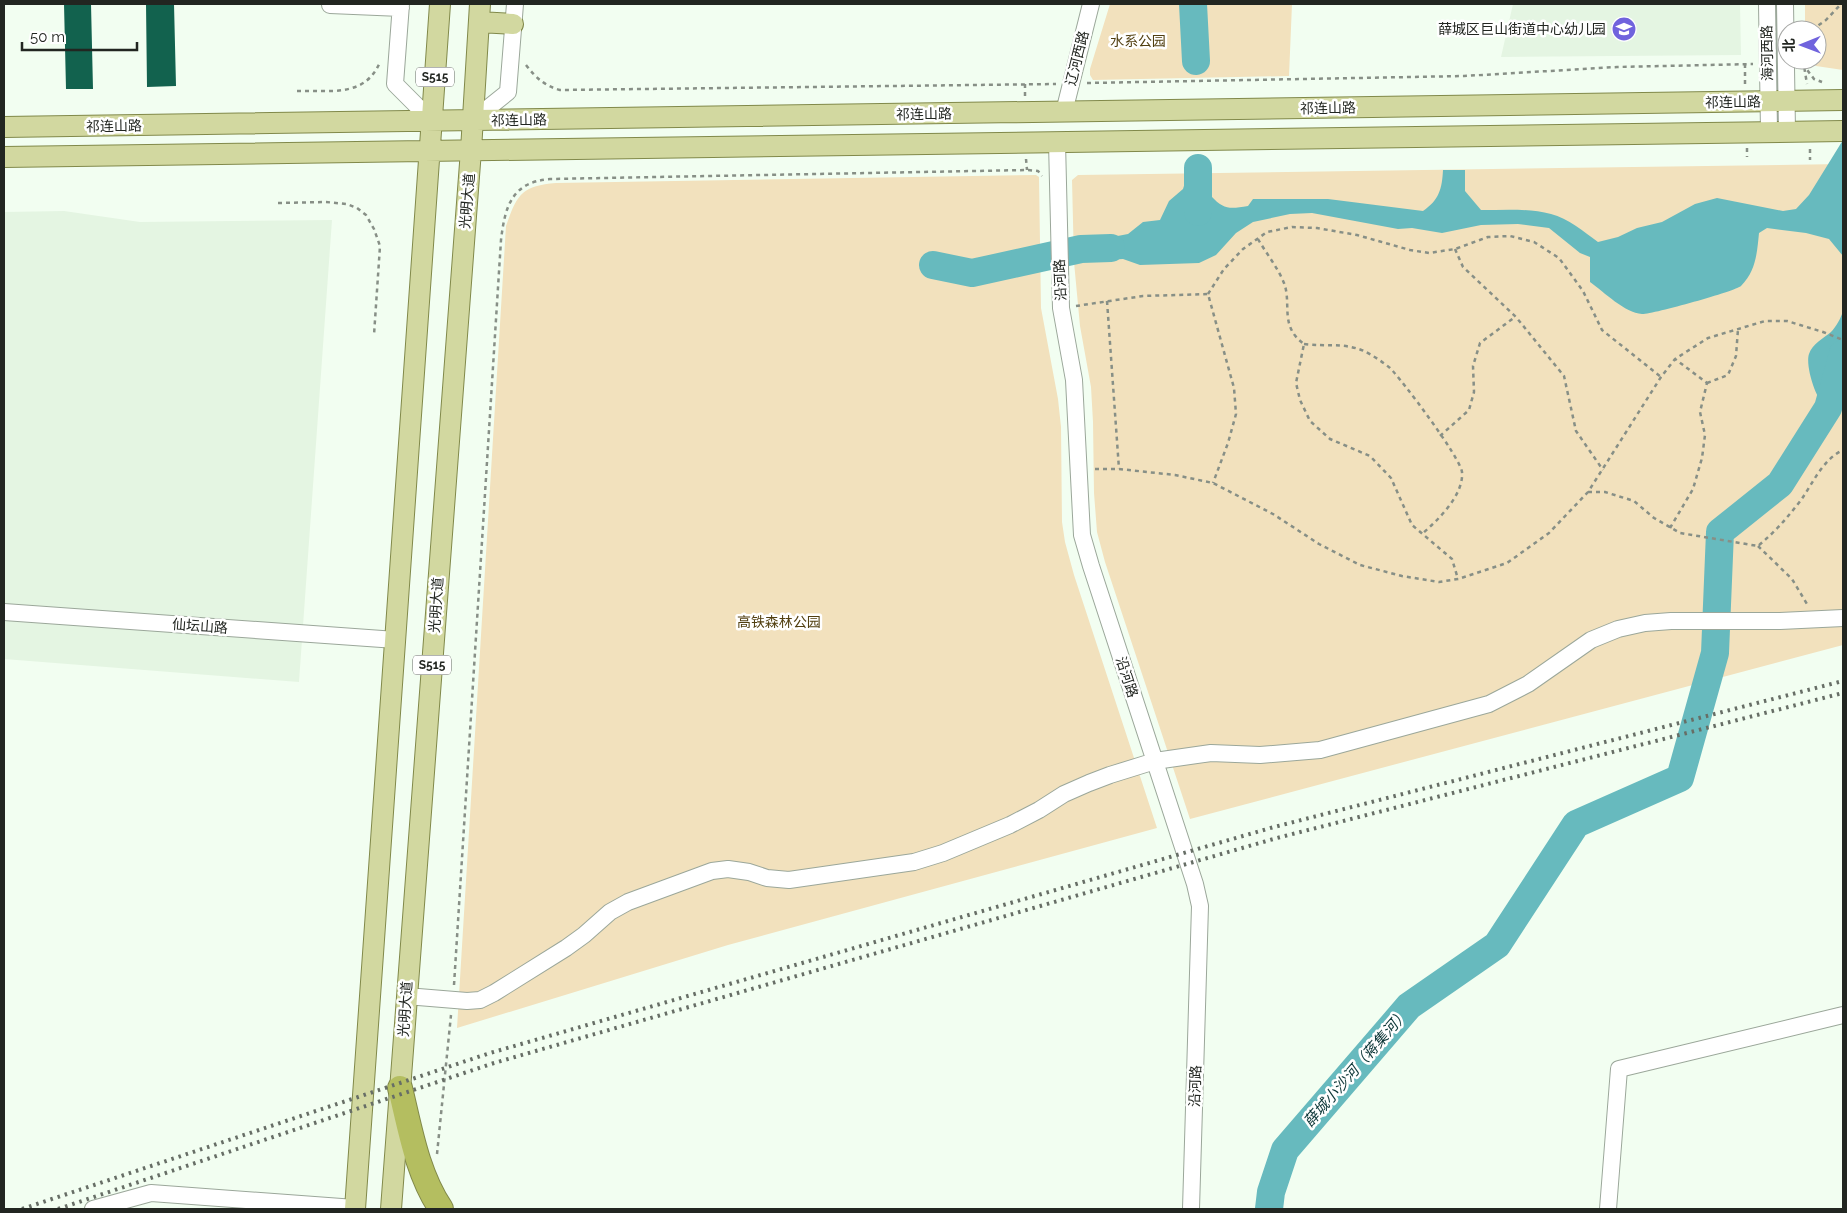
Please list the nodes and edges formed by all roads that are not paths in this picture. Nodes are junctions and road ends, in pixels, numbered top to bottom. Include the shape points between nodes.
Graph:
1 (440, 4) edge
2 (515, 4) edge
3 (1090, 4) edge
4 (1767, 4) edge
5 (1785, 4) edge
6 (330, 5) edge
7 (401, 6) edge
8 (480, 13) edge
9 (514, 24) junction
10 (1843, 100) edge
11 (1777, 101) junction
12 (1064, 112) junction
13 (473, 120) junction
14 (432, 121) junction
15 (4, 127) edge
16 (1778, 131) junction
17 (1837, 131) edge
18 (1056, 142) junction
19 (471, 150) junction
20 (429, 151) junction
21 (4, 157) edge
22 (4, 612) edge
23 (1843, 618) edge
24 (396, 640) junction
25 (1155, 762) junction
26 (406, 996) junction
27 (1843, 1014) edge
28 (400, 1088) junction
29 (93, 1209) edge
30 (355, 1209) edge
31 (391, 1209) edge
32 (441, 1209) edge
33 (1191, 1209) edge
34 (1608, 1209) edge

1 - 14 main road, S515
2 - 9 street
3 - 12 street, 辽河西路
4 - 11 street, 海河西路
5 - 11 street, 海河西路
6 - 7 street
7 - 14 street, S515 via 395,84
8 - 9 main road
8 - 13 main road, 光明大道 / S515
9 - 13 street via 508,92
10 - 11 main road, 祁连山路
11 - 12 main road, 祁连山路
11 - 16 street, 海河西路
12 - 13 main road, 祁连山路
13 - 14 main road, 祁连山路
13 - 19 main road, 光明大道 / S515
14 - 15 main road, 祁连山路
14 - 20 main road, S515
16 - 17 main road
16 - 18 main road
18 - 19 main road
18 - 25 street, 沿河路 via 1059,280 1074,380 1082,534
19 - 20 main road
19 - 26 main road, 光明大道 / S515
20 - 21 main road
20 - 24 main road, S515
22 - 24 street, 仙坛山路
23 - 25 street via 1698,621 1618,628 1591,640 1528,684 1489,704 1320,750 1260,755 1211,753
24 - 30 main road, S515
25 - 26 street via 1089,783 1010,825 914,862 789,880 728,869 712,871 628,902 610,912 566,948 480,1000
25 - 33 street, 沿河路 via 1200,906
26 - 28 main road, 光明大道 / S515
27 - 34 street via 1619,1069
28 - 31 main road, 光明大道 / S515
28 - 32 highway via 417,1159
29 - 30 street via 152,1193

